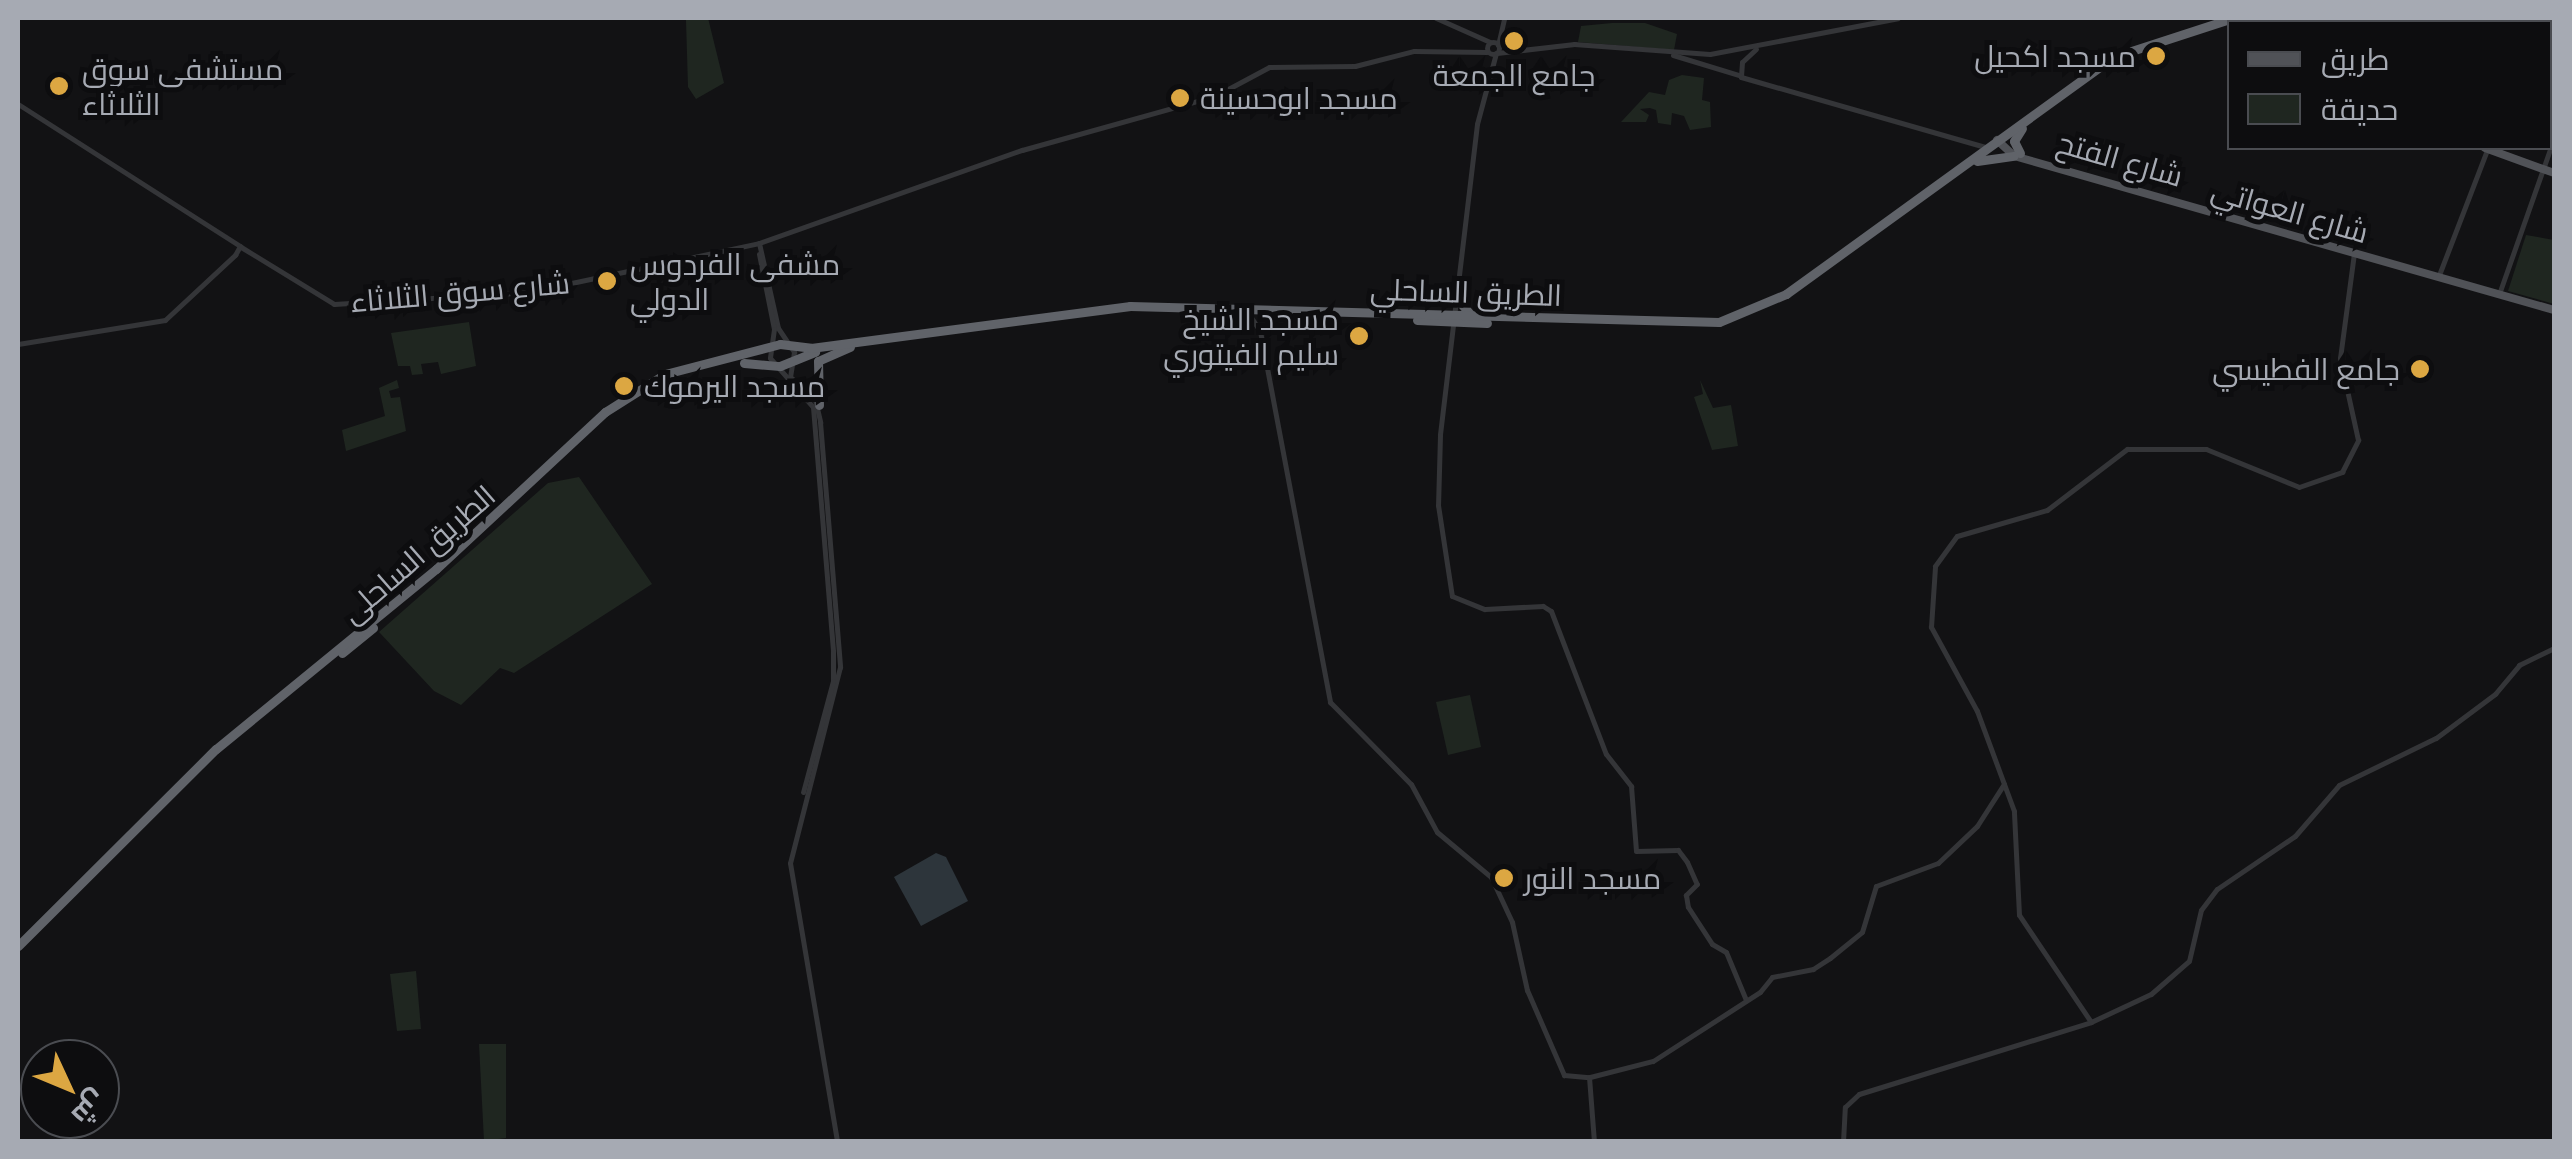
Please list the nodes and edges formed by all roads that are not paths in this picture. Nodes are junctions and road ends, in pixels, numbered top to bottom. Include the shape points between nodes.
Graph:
1 (1436, 18) edge
2 (1898, 18) edge
3 (1503, 21) edge
4 (2227, 22) edge
5 (2227, 22) edge
6 (1467, 34) junction
7 (1494, 46) junction
8 (1758, 48) junction
9 (1486, 50) junction
10 (1748, 50) junction
11 (1666, 53) junction
12 (1488, 73) junction
13 (1737, 75) junction
14 (18, 104) edge
15 (2022, 128) junction
16 (2001, 140) junction
17 (2554, 142) edge
18 (1986, 149) junction
19 (2487, 150) edge
20 (2494, 150) edge
21 (2017, 154) junction
22 (1977, 160) junction
23 (2548, 169) edge
24 (773, 238) junction
25 (758, 243) junction
26 (237, 248) junction
27 (740, 248) junction
28 (2354, 251) junction
29 (761, 256) junction
30 (2437, 276) junction
31 (2501, 293) junction
32 (1458, 302) junction
33 (2554, 309) edge
34 (1248, 313) junction
35 (1301, 313) junction
36 (1267, 314) junction
37 (1441, 318) junction
38 (1474, 319) junction
39 (1456, 323) junction
40 (1560, 323) junction
41 (1258, 325) junction
42 (18, 344) edge
43 (774, 346) junction
44 (850, 347) junction
45 (792, 362) junction
46 (779, 370) junction
47 (819, 405) junction
48 (547, 469) junction
49 (2554, 648) edge
50 (2004, 784) junction
51 (804, 795) junction
52 (18, 950) edge
53 (1746, 1000) junction
54 (2091, 1022) junction
55 (1589, 1077) junction
56 (837, 1142) edge
57 (1594, 1142) edge
58 (1843, 1142) edge

1 - 6 street
2 - 8 street
3 - 7 street
4 - 15 highway, الطريق الساحلي via 2125,56
5 - 16 highway, الطريق الساحلي via 2124,51
6 - 7 street
6 - 9 street
7 - 9 street
7 - 9 street, شارع سوق الثلاثاء
7 - 11 street via 1574,44
7 - 12 street
8 - 10 street
8 - 13 street
9 - 12 street
9 - 24 street, شارع سوق الثلاثاء via 1407,52 1346,67 1269,68 1214,96 1022,150
10 - 11 street
10 - 13 street
11 - 13 street
12 - 32 street
13 - 18 street
14 - 26 street, شارع سوق الثلاثاء
15 - 16 highway, الطريق الساحلي
15 - 21 highway via 2014,141
16 - 18 highway, الطريق الساحلي
16 - 21 main road
16 - 22 highway, الطريق الساحلي
17 - 23 street
18 - 40 highway, الطريق الساحلي via 1751,313 1686,325
19 - 30 street
20 - 23 main road
21 - 22 highway
21 - 28 main road, شارع العواتي
22 - 40 highway, الطريق الساحلي via 1792,295 1744,320 1687,330
23 - 31 street
24 - 25 street, شارع سوق الثلاثاء
24 - 29 street
25 - 27 street, شارع سوق الثلاثاء
25 - 29 street
26 - 27 street, شارع سوق الثلاثاء via 318,298 358,306 530,292
26 - 42 street via 165,320
27 - 29 street
28 - 30 main road, شارع العواتي
28 - 50 street via 2340,358 2358,437 2342,472 2299,487 2206,450 2139,447 2112,456 2047,510 1967,532 1944,549 1933,576 1931,627 1968,692
29 - 43 street
30 - 31 main road, شارع العواتي
31 - 33 main road, شارع العواتي
32 - 37 highway
32 - 38 highway
32 - 39 street
34 - 36 highway, الطريق الساحلي
34 - 41 street
34 - 44 highway, الطريق الساحلي via 1128,310
35 - 36 highway, الطريق الساحلي
35 - 37 highway, الطريق الساحلي
35 - 43 highway, الطريق الساحلي via 1130,306 801,348
36 - 41 street
37 - 39 highway, الطريق الساحلي
38 - 39 highway, الطريق الساحلي
38 - 40 highway, الطريق الساحلي
39 - 53 street via 1437,491 1452,596 1485,608 1543,606 1554,616 1606,754 1631,786 1636,851 1678,850 1687,862 1697,884 1686,895 1688,907 1710,942 1726,952
41 - 55 street via 1330,702 1411,784 1436,832 1491,877 1512,922 1527,990 1564,1075
43 - 45 street
43 - 46 highway
43 - 46 street
43 - 48 highway, الطريق الساحلى via 643,390
43 - 48 highway, الطريق الساحلى via 678,369 621,398
44 - 45 highway
44 - 47 highway via 818,360
45 - 46 highway
45 - 47 street via 790,378
46 - 51 street via 813,407 834,660
47 - 51 street via 840,667
48 - 52 highway, الطريق الساحلى via 200,764
49 - 54 street via 2519,665 2495,694 2436,738 2339,785 2295,836 2212,894 2184,968 2141,1000
50 - 53 street via 1977,826 1938,863 1872,890 1855,940 1813,969 1772,976
50 - 54 street via 2017,824 2018,915
51 - 56 street via 792,880
53 - 55 street via 1653,1061
54 - 58 street via 1859,1094 1845,1107
55 - 57 street

